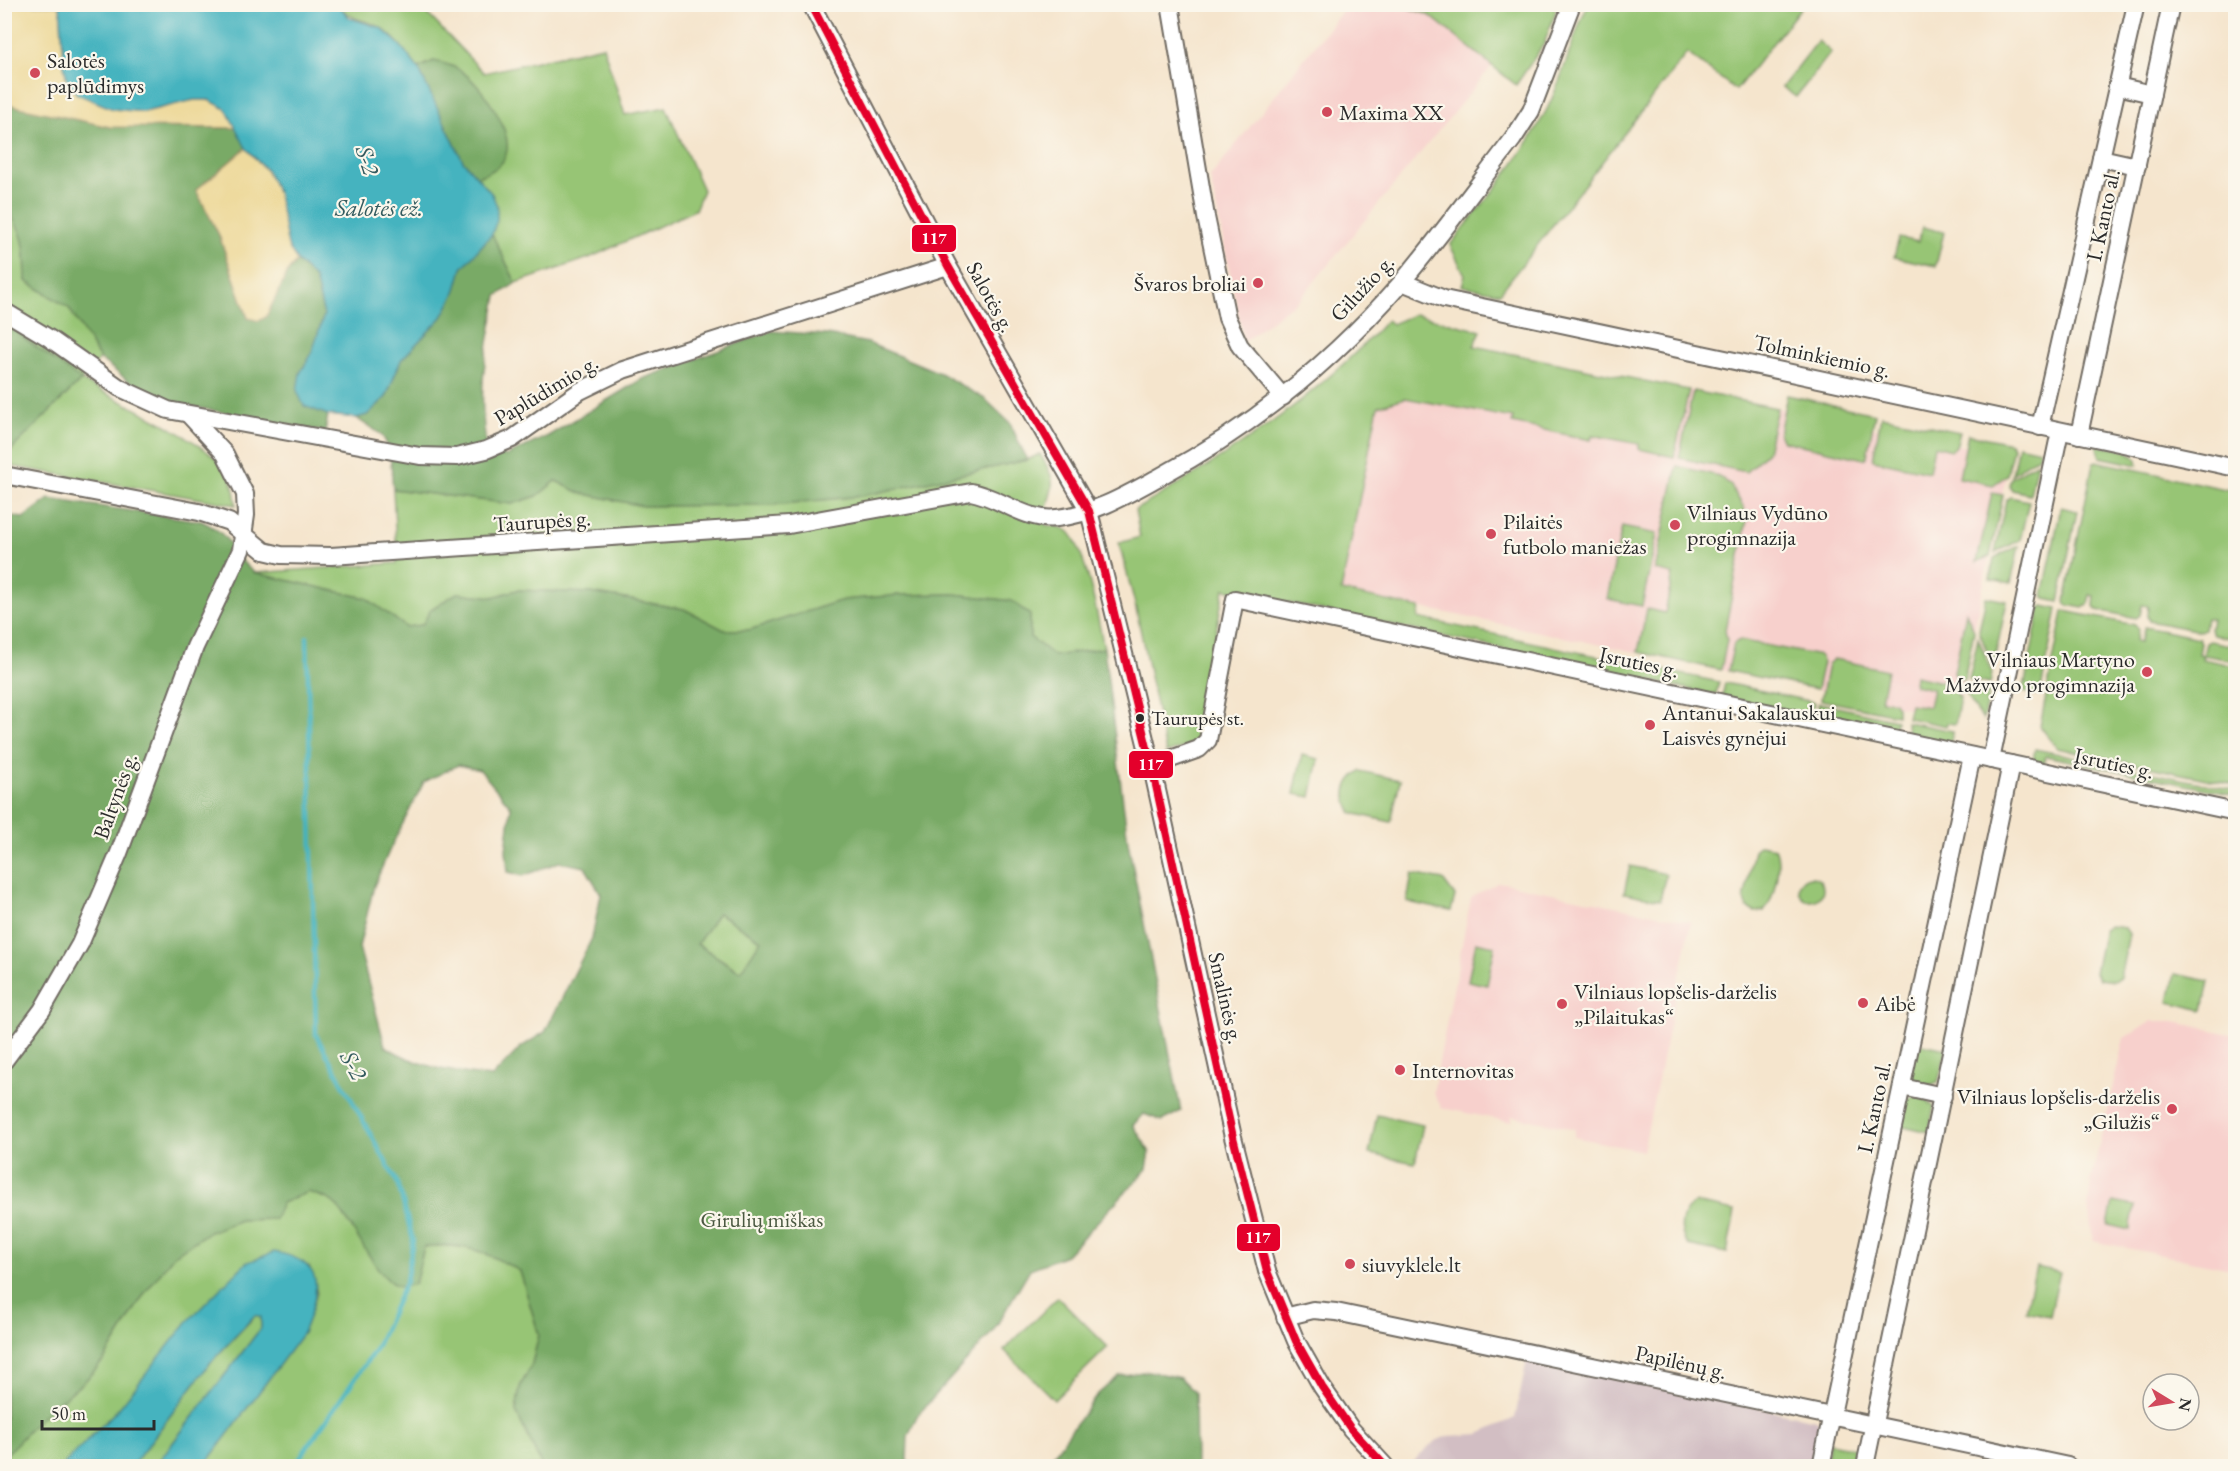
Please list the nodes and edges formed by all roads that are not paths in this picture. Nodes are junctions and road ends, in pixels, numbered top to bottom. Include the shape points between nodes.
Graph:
1 (811, 4) edge
2 (1170, 4) edge
3 (1572, 4) edge
4 (2136, 4) edge
5 (2171, 4) edge
6 (2117, 86) junction
7 (2152, 94) junction
8 (2101, 158) junction
9 (2137, 166) junction
10 (948, 266) junction
11 (1402, 282) junction
12 (4, 311) edge
13 (1283, 397) junction
14 (189, 415) junction
15 (2040, 427) junction
16 (2060, 431) junction
17 (2079, 435) junction
18 (2235, 468) edge
19 (4, 475) edge
20 (1089, 512) junction
21 (243, 535) junction
22 (1972, 756) junction
23 (1991, 760) junction
24 (2011, 764) junction
25 (1151, 766) junction
26 (2235, 812) edge
27 (4, 1061) edge
28 (1902, 1087) junction
29 (1943, 1096) junction
30 (1285, 1317) junction
31 (1831, 1417) junction
32 (1873, 1425) junction
33 (1385, 1467) edge
34 (1821, 1467) edge
35 (1865, 1467) edge
36 (2068, 1467) edge

1 - 10 street, Salotės g.
2 - 13 street via 1227,318 1240,346
3 - 11 street, Gilužio g. via 1531,111
4 - 6 street, I. Kanto al.
5 - 7 street, I. Kanto al.
6 - 7 street
6 - 8 street, I. Kanto al.
7 - 9 street, I. Kanto al.
8 - 9 street
8 - 15 street, I. Kanto al.
9 - 17 street, I. Kanto al.
10 - 14 street, Paplūdimio g. via 623,370 580,391 512,439 457,457 420,456
10 - 20 street, Salotės g.
11 - 13 street, Gilužio g.
11 - 15 street, Tolminkiemio g. via 1444,299
12 - 14 street, Paplūdimio g. via 120,388 147,402
13 - 20 street, Gilužio g. via 1208,451
14 - 21 street, Baltynės g. via 225,454 245,494
15 - 16 street, Tolminkiemio g.
16 - 17 street, Tolminkiemio g.
16 - 23 street
17 - 18 street, Tolminkiemio g.
19 - 21 street, Taurupės g. via 199,512 229,522
20 - 21 street, Taurupės g. via 1044,518 971,492 789,525 331,556 264,551
20 - 25 street, Smalinės g.
21 - 27 street, Baltynės g. via 236,564 195,647 119,853 80,944 42,1010
22 - 23 street, Įsruties g.
22 - 25 street, Įsruties g. via 1235,599 1208,740 1198,749
22 - 28 street, I. Kanto al.
23 - 24 street, Įsruties g.
24 - 26 street, Įsruties g.
24 - 29 street
25 - 30 street, Smalinės g. via 1233,1137 1267,1271
28 - 29 street
28 - 31 street, I. Kanto al.
29 - 32 street
30 - 31 street, Papilėnų g. via 1321,1309
30 - 33 street, Smalinės g. via 1322,1387 1351,1429
31 - 32 street, Papilėnų g.
31 - 34 street, I. Kanto al.
32 - 35 street
32 - 36 street, Papilėnų g.

